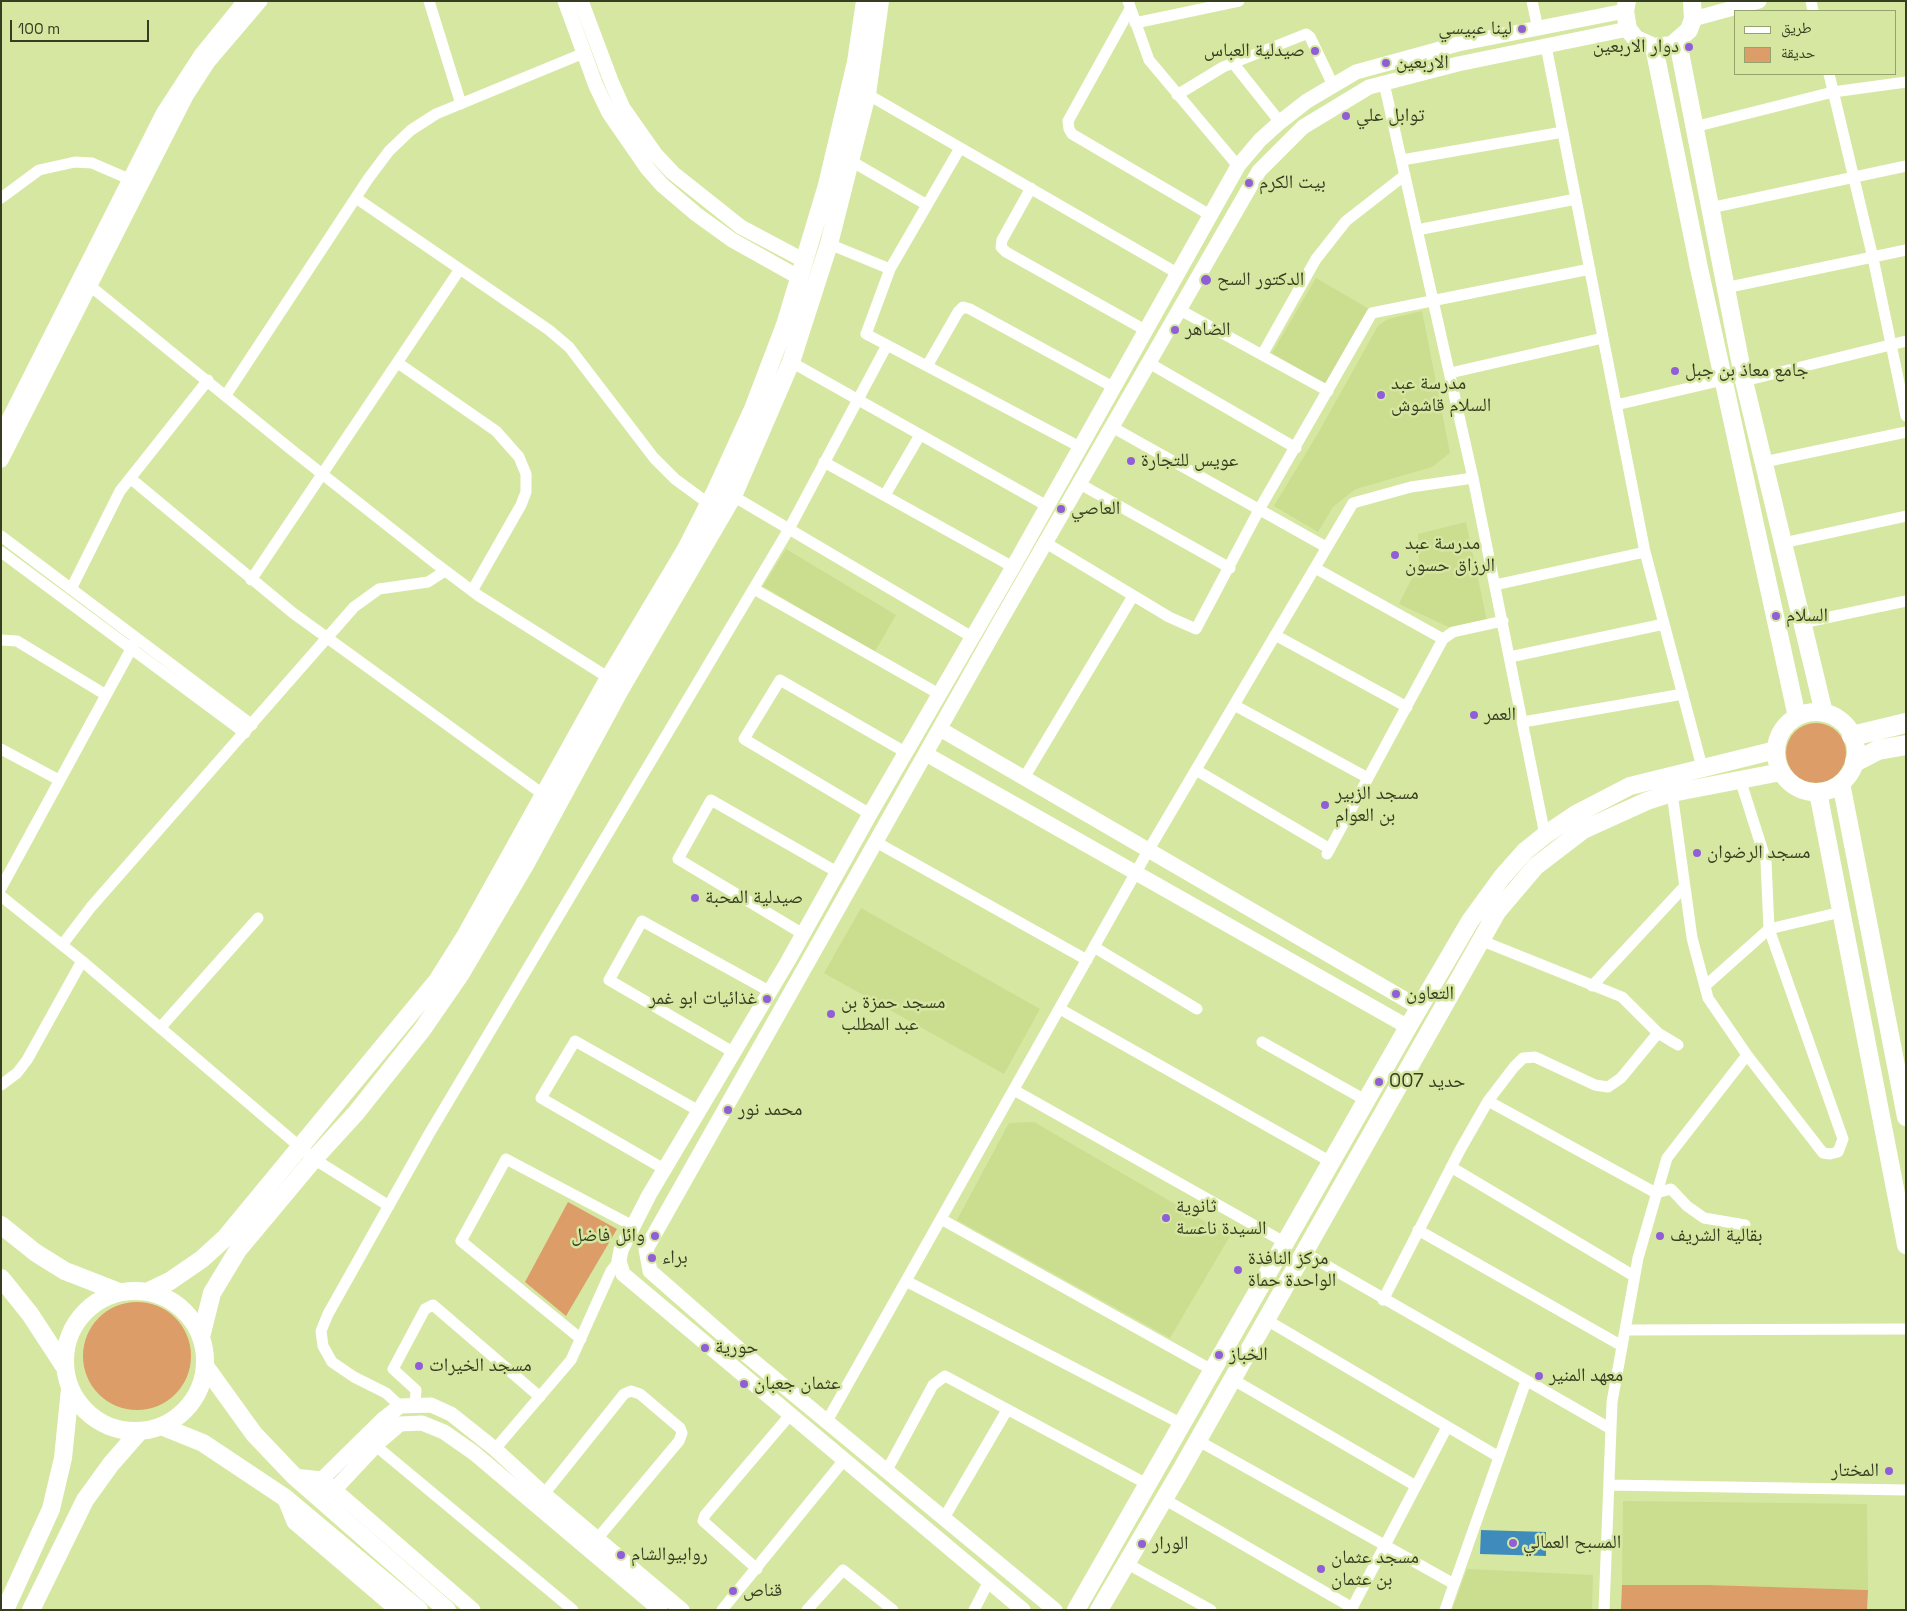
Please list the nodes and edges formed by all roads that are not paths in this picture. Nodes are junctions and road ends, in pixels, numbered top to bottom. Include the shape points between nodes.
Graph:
1 (245, 1) edge
2 (260, 1) edge
3 (429, 1) edge
4 (565, 1) edge
5 (581, 1) edge
6 (865, 1) edge
7 (880, 1) edge
8 (1239, 1) edge
9 (1532, 1) edge
10 (1692, 1) edge
11 (1759, 1) edge
12 (1129, 5) edge
13 (1626, 6) edge
14 (1693, 19) junction
15 (1135, 23) junction
16 (1538, 29) junction
17 (1628, 29) junction
18 (1678, 42) junction
19 (1546, 46) junction
20 (1654, 47) junction
21 (584, 53) junction
22 (1233, 63) junction
23 (1829, 75) edge
24 (1384, 82) junction
25 (1906, 82) edge
26 (1334, 85) junction
27 (1833, 92) junction
28 (867, 94) junction
29 (1177, 95) junction
30 (462, 104) junction
31 (1280, 122) junction
32 (1694, 127) junction
33 (1563, 132) junction
34 (960, 148) junction
35 (1402, 160) junction
36 (851, 161) junction
37 (1238, 166) junction
38 (1906, 166) edge
39 (1405, 175) junction
40 (1854, 176) junction
41 (129, 179) junction
42 (1031, 188) junction
43 (1, 198) edge
44 (356, 198) junction
45 (1576, 199) junction
46 (927, 205) junction
47 (1710, 208) junction
48 (1210, 215) junction
49 (1418, 230) junction
50 (829, 244) junction
51 (1906, 250) edge
52 (1873, 258) junction
53 (805, 260) junction
54 (460, 269) junction
55 (890, 269) junction
56 (1590, 269) junction
57 (1177, 273) junction
58 (800, 278) junction
59 (85, 282) junction
60 (1725, 288) junction
61 (1433, 301) junction
62 (1180, 310) junction
63 (1145, 330) junction
64 (1603, 338) junction
65 (1906, 341) edge
66 (1891, 343) junction
67 (887, 345) junction
68 (1262, 355) junction
69 (791, 362) junction
70 (398, 363) junction
71 (1149, 363) junction
72 (927, 366) junction
73 (1450, 374) junction
74 (208, 380) junction
75 (1723, 380) junction
76 (1744, 381) junction
77 (1113, 387) junction
78 (1328, 391) junction
79 (226, 395) junction
80 (858, 400) junction
81 (1616, 405) junction
82 (1906, 416) edge
83 (1112, 427) junction
84 (1906, 432) edge
85 (1, 435) edge
86 (920, 435) junction
87 (1080, 447) junction
88 (1296, 448) junction
89 (1, 460) edge
90 (824, 462) junction
91 (1764, 462) junction
92 (323, 475) junction
93 (130, 478) junction
94 (1473, 478) junction
95 (1080, 484) junction
96 (885, 495) junction
97 (733, 496) junction
98 (709, 504) junction
99 (1047, 506) junction
100 (1260, 508) junction
101 (1906, 516) edge
102 (788, 529) junction
103 (1, 536) edge
104 (1046, 543) junction
105 (1783, 543) junction
106 (1326, 547) junction
107 (1, 552) edge
108 (1645, 552) junction
109 (1013, 567) junction
110 (1230, 568) junction
111 (1315, 568) junction
112 (446, 571) junction
113 (251, 580) junction
114 (1495, 585) junction
115 (71, 589) junction
116 (754, 589) junction
117 (472, 591) junction
118 (1133, 596) junction
119 (1906, 601) edge
120 (1503, 622) junction
121 (1664, 624) junction
122 (1802, 624) junction
123 (1275, 635) junction
124 (972, 637) junction
125 (326, 638) junction
126 (1443, 639) junction
127 (1, 640) edge
128 (134, 643) junction
129 (1510, 657) junction
130 (609, 678) junction
131 (939, 694) junction
132 (1683, 694) junction
133 (106, 695) junction
134 (1234, 705) junction
135 (1406, 707) junction
136 (1824, 713) junction
137 (1797, 717) junction
138 (1523, 722) junction
139 (1906, 723) edge
140 (249, 729) junction
141 (940, 729) junction
142 (1852, 736) junction
143 (1906, 745) edge
144 (1, 749) edge
145 (1776, 750) junction
146 (905, 752) junction
147 (926, 754) junction
148 (1855, 762) junction
149 (1702, 767) junction
150 (1196, 770) junction
151 (1781, 772) junction
152 (1024, 778) junction
153 (1368, 778) junction
154 (1740, 779) junction
155 (59, 780) junction
156 (1841, 783) junction
157 (1818, 792) junction
158 (1672, 793) junction
159 (544, 795) junction
160 (870, 814) junction
161 (1545, 835) junction
162 (876, 842) junction
163 (1148, 851) junction
164 (837, 872) junction
165 (1136, 873) junction
166 (1, 888) edge
167 (1683, 888) junction
168 (1, 896) edge
169 (1841, 912) junction
170 (258, 918) dead end
171 (1769, 929) junction
172 (802, 934) junction
173 (1480, 940) junction
174 (62, 945) junction
175 (1094, 947) junction
176 (1087, 960) junction
177 (82, 961) junction
178 (1592, 986) junction
179 (1705, 986) junction
180 (770, 991) junction
181 (1423, 1002) junction
182 (1443, 1005) junction
183 (1060, 1009) junction
184 (1196, 1009) dead end
185 (1408, 1027) junction
186 (160, 1028) junction
187 (1658, 1033) junction
188 (1262, 1042) dead end
189 (1399, 1044) junction
190 (1678, 1045) dead end
191 (733, 1052) junction
192 (1415, 1052) junction
193 (1747, 1055) junction
194 (1, 1085) edge
195 (1014, 1090) junction
196 (1366, 1101) junction
197 (1488, 1101) junction
198 (699, 1111) junction
199 (1906, 1117) edge
200 (300, 1147) junction
201 (314, 1159) junction
202 (1331, 1162) junction
203 (1451, 1167) junction
204 (664, 1169) junction
205 (1656, 1193) junction
206 (389, 1206) junction
207 (941, 1219) junction
208 (1, 1225) edge
209 (1744, 1225) dead end
210 (633, 1226) junction
211 (1418, 1230) junction
212 (1284, 1242) junction
213 (1906, 1246) edge
214 (1303, 1252) junction
215 (619, 1261) junction
216 (1634, 1276) junction
217 (1, 1278) edge
218 (906, 1280) junction
219 (149, 1291) junction
220 (119, 1292) junction
221 (1383, 1300) junction
222 (1265, 1318) junction
223 (1906, 1329) edge
224 (1625, 1330) junction
225 (201, 1337) junction
226 (581, 1339) junction
227 (1622, 1346) junction
228 (64, 1366) junction
229 (206, 1366) junction
230 (1212, 1370) junction
231 (1232, 1379) junction
232 (1526, 1381) junction
233 (70, 1389) junction
234 (1197, 1396) junction
235 (540, 1397) junction
236 (1217, 1404) junction
237 (408, 1405) junction
238 (1007, 1410) junction
239 (790, 1415) junction
240 (827, 1420) junction
241 (1182, 1424) junction
242 (161, 1426) junction
243 (1447, 1427) junction
244 (1611, 1429) junction
245 (139, 1432) junction
246 (1197, 1440) junction
247 (376, 1446) junction
248 (495, 1449) junction
249 (1499, 1457) junction
250 (844, 1460) junction
251 (887, 1470) junction
252 (294, 1476) junction
253 (322, 1479) junction
254 (1147, 1484) junction
255 (1416, 1486) junction
256 (1609, 1486) junction
257 (335, 1489) junction
258 (1906, 1490) edge
259 (544, 1494) junction
260 (284, 1497) junction
261 (1164, 1499) junction
262 (944, 1518) junction
263 (597, 1539) junction
264 (1385, 1546) junction
265 (1126, 1563) junction
266 (757, 1569) junction
267 (990, 1581) junction
268 (1454, 1584) junction
269 (1079, 1604) edge
270 (1099, 1608) edge
271 (1351, 1608) edge
272 (5, 1610) edge
273 (30, 1610) edge
274 (397, 1610) edge
275 (419, 1610) edge
276 (447, 1610) edge
277 (474, 1610) edge
278 (574, 1610) edge
279 (660, 1610) edge
280 (682, 1610) edge
281 (722, 1610) edge
282 (807, 1610) edge
283 (893, 1610) edge
284 (974, 1610) edge
285 (1023, 1610) edge
286 (1055, 1610) edge
287 (1211, 1610) edge
288 (1445, 1610) edge
289 (1604, 1610) edge

1 - 41 main road via 188,72
2 - 59 main road via 208,62 186,96
3 - 30 street
4 - 21 main road
5 - 53 main road via 623,108 656,155 673,173 741,227
6 - 53 main road via 854,71 828,185
7 - 28 main road
8 - 15 street
9 - 16 street
10 - 14 main road
11 - 14 main road
12 - 15 street
12 - 48 street via 1068,121 1068,129
13 - 16 main road
13 - 17 main road
14 - 18 main road via 1689,30
15 - 29 street via 1149,60
16 - 26 main road via 1449,46 1356,72
17 - 19 main road
17 - 20 main road via 1636,39
18 - 20 main road
18 - 32 main road
19 - 24 main road
19 - 33 street
20 - 75 main road
21 - 30 street
21 - 58 main road via 609,113 628,143 662,184 732,240
22 - 26 street via 1306,34
22 - 29 street
22 - 31 street
23 - 27 street
24 - 35 street
24 - 62 main road via 1303,127 1259,171
25 - 27 street
26 - 31 main road
27 - 32 street
27 - 40 street
28 - 34 street
28 - 36 main road
29 - 37 street
30 - 44 street via 436,114 411,130 389,151
31 - 37 main road
32 - 47 main road
33 - 35 street
33 - 45 street
34 - 42 street
34 - 46 street
35 - 39 street
36 - 46 street
36 - 50 main road
37 - 48 main road
38 - 40 street
39 - 49 street
39 - 68 street via 1346,221 1316,258
40 - 47 street
40 - 52 street
41 - 43 street via 92,163 75,162 39,170
41 - 59 main road
42 - 57 street
42 - 63 street via 1001,247
44 - 54 street
44 - 79 street
45 - 49 street
45 - 56 street
46 - 55 street
47 - 60 main road
48 - 57 main road
49 - 61 street
50 - 55 street
50 - 69 main road
51 - 52 street
52 - 60 street
52 - 66 street
53 - 58 main road
54 - 70 street
54 - 98 street via 570,347 654,458 675,479
55 - 67 street via 866,334
56 - 61 street
56 - 64 street
57 - 63 main road
58 - 98 main road via 752,408
59 - 74 street
59 - 85 main road
59 - 89 main road
60 - 76 main road
61 - 73 street
61 - 78 street via 1372,313
62 - 68 street
62 - 71 main road
63 - 77 main road
64 - 73 street
64 - 81 street
65 - 66 street
66 - 76 street
66 - 82 street
67 - 72 street
67 - 80 street
68 - 78 street
69 - 80 street
69 - 97 main road
70 - 92 street
70 - 117 street via 496,431 519,457 526,474 522,505
71 - 83 main road
71 - 88 street
72 - 77 street via 963,308
72 - 87 street
73 - 94 street
74 - 79 street
74 - 93 street
75 - 81 street
75 - 137 main road
76 - 91 main road
77 - 87 main road
78 - 88 street
79 - 92 street
80 - 86 street
80 - 90 street
81 - 108 street
83 - 95 main road
83 - 100 street
84 - 91 street
86 - 96 street
86 - 99 street
87 - 99 main road
88 - 100 street
90 - 96 street
90 - 102 street
91 - 105 main road
92 - 112 street
92 - 113 street
93 - 113 street
93 - 115 street
94 - 106 street via 1411,487 1353,503
94 - 114 street
95 - 104 main road
95 - 110 street
96 - 109 street
97 - 102 street
97 - 201 main road via 460,975 422,1030
98 - 130 main road
99 - 109 main road
100 - 106 street
100 - 110 street
101 - 105 street
102 - 116 street
102 - 124 street
103 - 115 street
104 - 118 street
104 - 141 main road
105 - 122 main road
106 - 111 street
107 - 128 street
108 - 114 street
108 - 121 street
109 - 124 main road
110 - 118 street via 1196,629
111 - 123 street
111 - 126 street
112 - 117 street
112 - 125 street via 428,582 390,586 370,593
113 - 125 street
114 - 120 street
115 - 128 street
116 - 131 street
116 - 206 street
117 - 130 street
118 - 152 street
119 - 122 street
120 - 126 street via 1453,632
120 - 129 street
121 - 129 street
121 - 132 street
122 - 136 main road
123 - 134 street
123 - 135 street
124 - 131 main road
125 - 140 street
125 - 159 street
126 - 135 street
127 - 133 street via 17,641
128 - 133 street
128 - 140 street
129 - 138 street
130 - 159 main road
131 - 146 main road
132 - 138 street
132 - 149 street
133 - 155 street
134 - 150 street
134 - 153 street
135 - 153 street
136 - 137 main road
136 - 142 main road via 1844,724
137 - 145 main road via 1782,732
138 - 161 street
139 - 142 highway
140 - 174 street via 91,907
141 - 147 main road
141 - 152 main road
142 - 148 main road via 1856,748
143 - 148 highway via 1878,750
144 - 155 street
145 - 149 main road
145 - 151 main road
146 - 160 main road
146 - 160 street via 780,680 744,739
147 - 162 main road
147 - 165 main road
148 - 156 main road
149 - 161 main road via 1630,786 1576,814
150 - 153 street via 1328,852
150 - 163 street
151 - 154 main road
151 - 157 main road via 1792,785
152 - 163 main road
154 - 158 main road
154 - 171 street via 1766,861
155 - 166 street
156 - 157 main road
156 - 199 main road
157 - 169 main road
158 - 167 street
158 - 173 main road via 1583,830 1536,866 1497,912
159 - 200 main road via 438,980
160 - 164 main road
161 - 181 main road via 1525,851 1502,877 1470,922
162 - 176 street
162 - 240 main road via 646,1249 650,1271
163 - 165 street
163 - 181 main road
164 - 172 main road
164 - 172 street via 711,800 678,859
165 - 175 street
165 - 185 main road
167 - 178 street
167 - 179 street
168 - 174 street
169 - 171 street
169 - 213 main road
170 - 186 street
171 - 179 street
171 - 193 street via 1843,1139 1838,1152 1823,1153
172 - 180 main road
173 - 178 street
173 - 182 main road
174 - 177 street
175 - 176 street
175 - 184 street
176 - 183 street
177 - 186 street
177 - 194 street via 27,1060
178 - 187 street via 1622,997
179 - 193 street via 1717,1013
180 - 191 main road
180 - 191 street via 642,921 608,980
181 - 182 main road
181 - 185 main road
182 - 192 main road
183 - 195 street
183 - 202 street
185 - 189 main road
186 - 200 street
187 - 190 street
187 - 197 street via 1621,1078 1608,1087 1595,1085 1535,1058 1523,1058
188 - 196 street
189 - 192 main road
189 - 196 main road
191 - 198 main road
192 - 214 main road
193 - 205 street via 1667,1158
195 - 207 street
195 - 212 street
196 - 202 main road
197 - 203 street
197 - 205 street
198 - 204 main road
198 - 204 street via 575,1041 541,1098
200 - 201 street
200 - 219 main road via 225,1238 202,1259
201 - 206 street
201 - 225 main road via 238,1250 212,1293
202 - 212 main road
203 - 211 street
203 - 216 street
204 - 210 main road
205 - 209 street via 1671,1189 1704,1218
205 - 216 street
206 - 237 street via 321,1331 323,1346 332,1362
207 - 218 street
207 - 230 street
208 - 220 main road via 65,1271
210 - 215 main road
210 - 226 street via 506,1158 461,1241
211 - 221 street
211 - 227 street
212 - 230 main road
214 - 221 street
214 - 222 main road
215 - 226 street via 611,1271
215 - 239 main road via 623,1274
216 - 224 street
217 - 228 main road via 30,1314
218 - 240 street
218 - 241 street
219 - 220 main road
219 - 225 main road via 175,1302 191,1317
220 - 228 main road via 92,1304 79,1317 67,1340
221 - 232 street
222 - 231 main road
222 - 243 street
223 - 224 street
224 - 227 street
225 - 229 main road
226 - 235 street via 571,1360
227 - 244 street via 1612,1402
228 - 233 main road
229 - 242 main road via 195,1397 178,1416
229 - 252 main road via 254,1434
230 - 234 main road
231 - 236 main road
231 - 255 street
232 - 244 street
232 - 249 street
233 - 245 main road via 79,1405 98,1421 121,1430
233 - 272 main road via 63,1458 51,1509
234 - 236 main road
234 - 241 main road
235 - 237 street via 433,1304 425,1309 393,1369 416,1390
235 - 248 street
236 - 246 main road
237 - 248 main road via 431,1405 451,1414
237 - 253 main road via 382,1420
238 - 251 street via 945,1376 933,1385
238 - 254 street
238 - 262 street
239 - 250 main road
239 - 266 street via 703,1521
240 - 251 main road
241 - 254 main road
242 - 245 main road
242 - 260 main road via 203,1444
243 - 249 street
243 - 255 street
244 - 256 street
245 - 273 main road via 85,1500
246 - 261 main road
246 - 264 street
247 - 257 main road
247 - 278 street
247 - 279 main road via 400,1424 422,1423 444,1432 474,1453
248 - 259 main road
249 - 268 street
250 - 266 street
250 - 267 main road
251 - 262 main road
252 - 253 main road
252 - 276 main road
253 - 257 main road
254 - 269 main road
255 - 264 street
256 - 258 street
256 - 289 street
257 - 277 main road
259 - 263 main road
259 - 263 street via 624,1394 631,1391 640,1394 682,1433 679,1441
260 - 274 main road via 294,1522
260 - 275 main road
261 - 265 main road
261 - 271 street
262 - 286 main road
263 - 280 main road
264 - 268 street
264 - 271 street
265 - 270 main road
265 - 287 street
266 - 281 street
267 - 284 street
267 - 285 main road
268 - 288 street
269 - 270 main road
282 - 283 street via 843,1570

